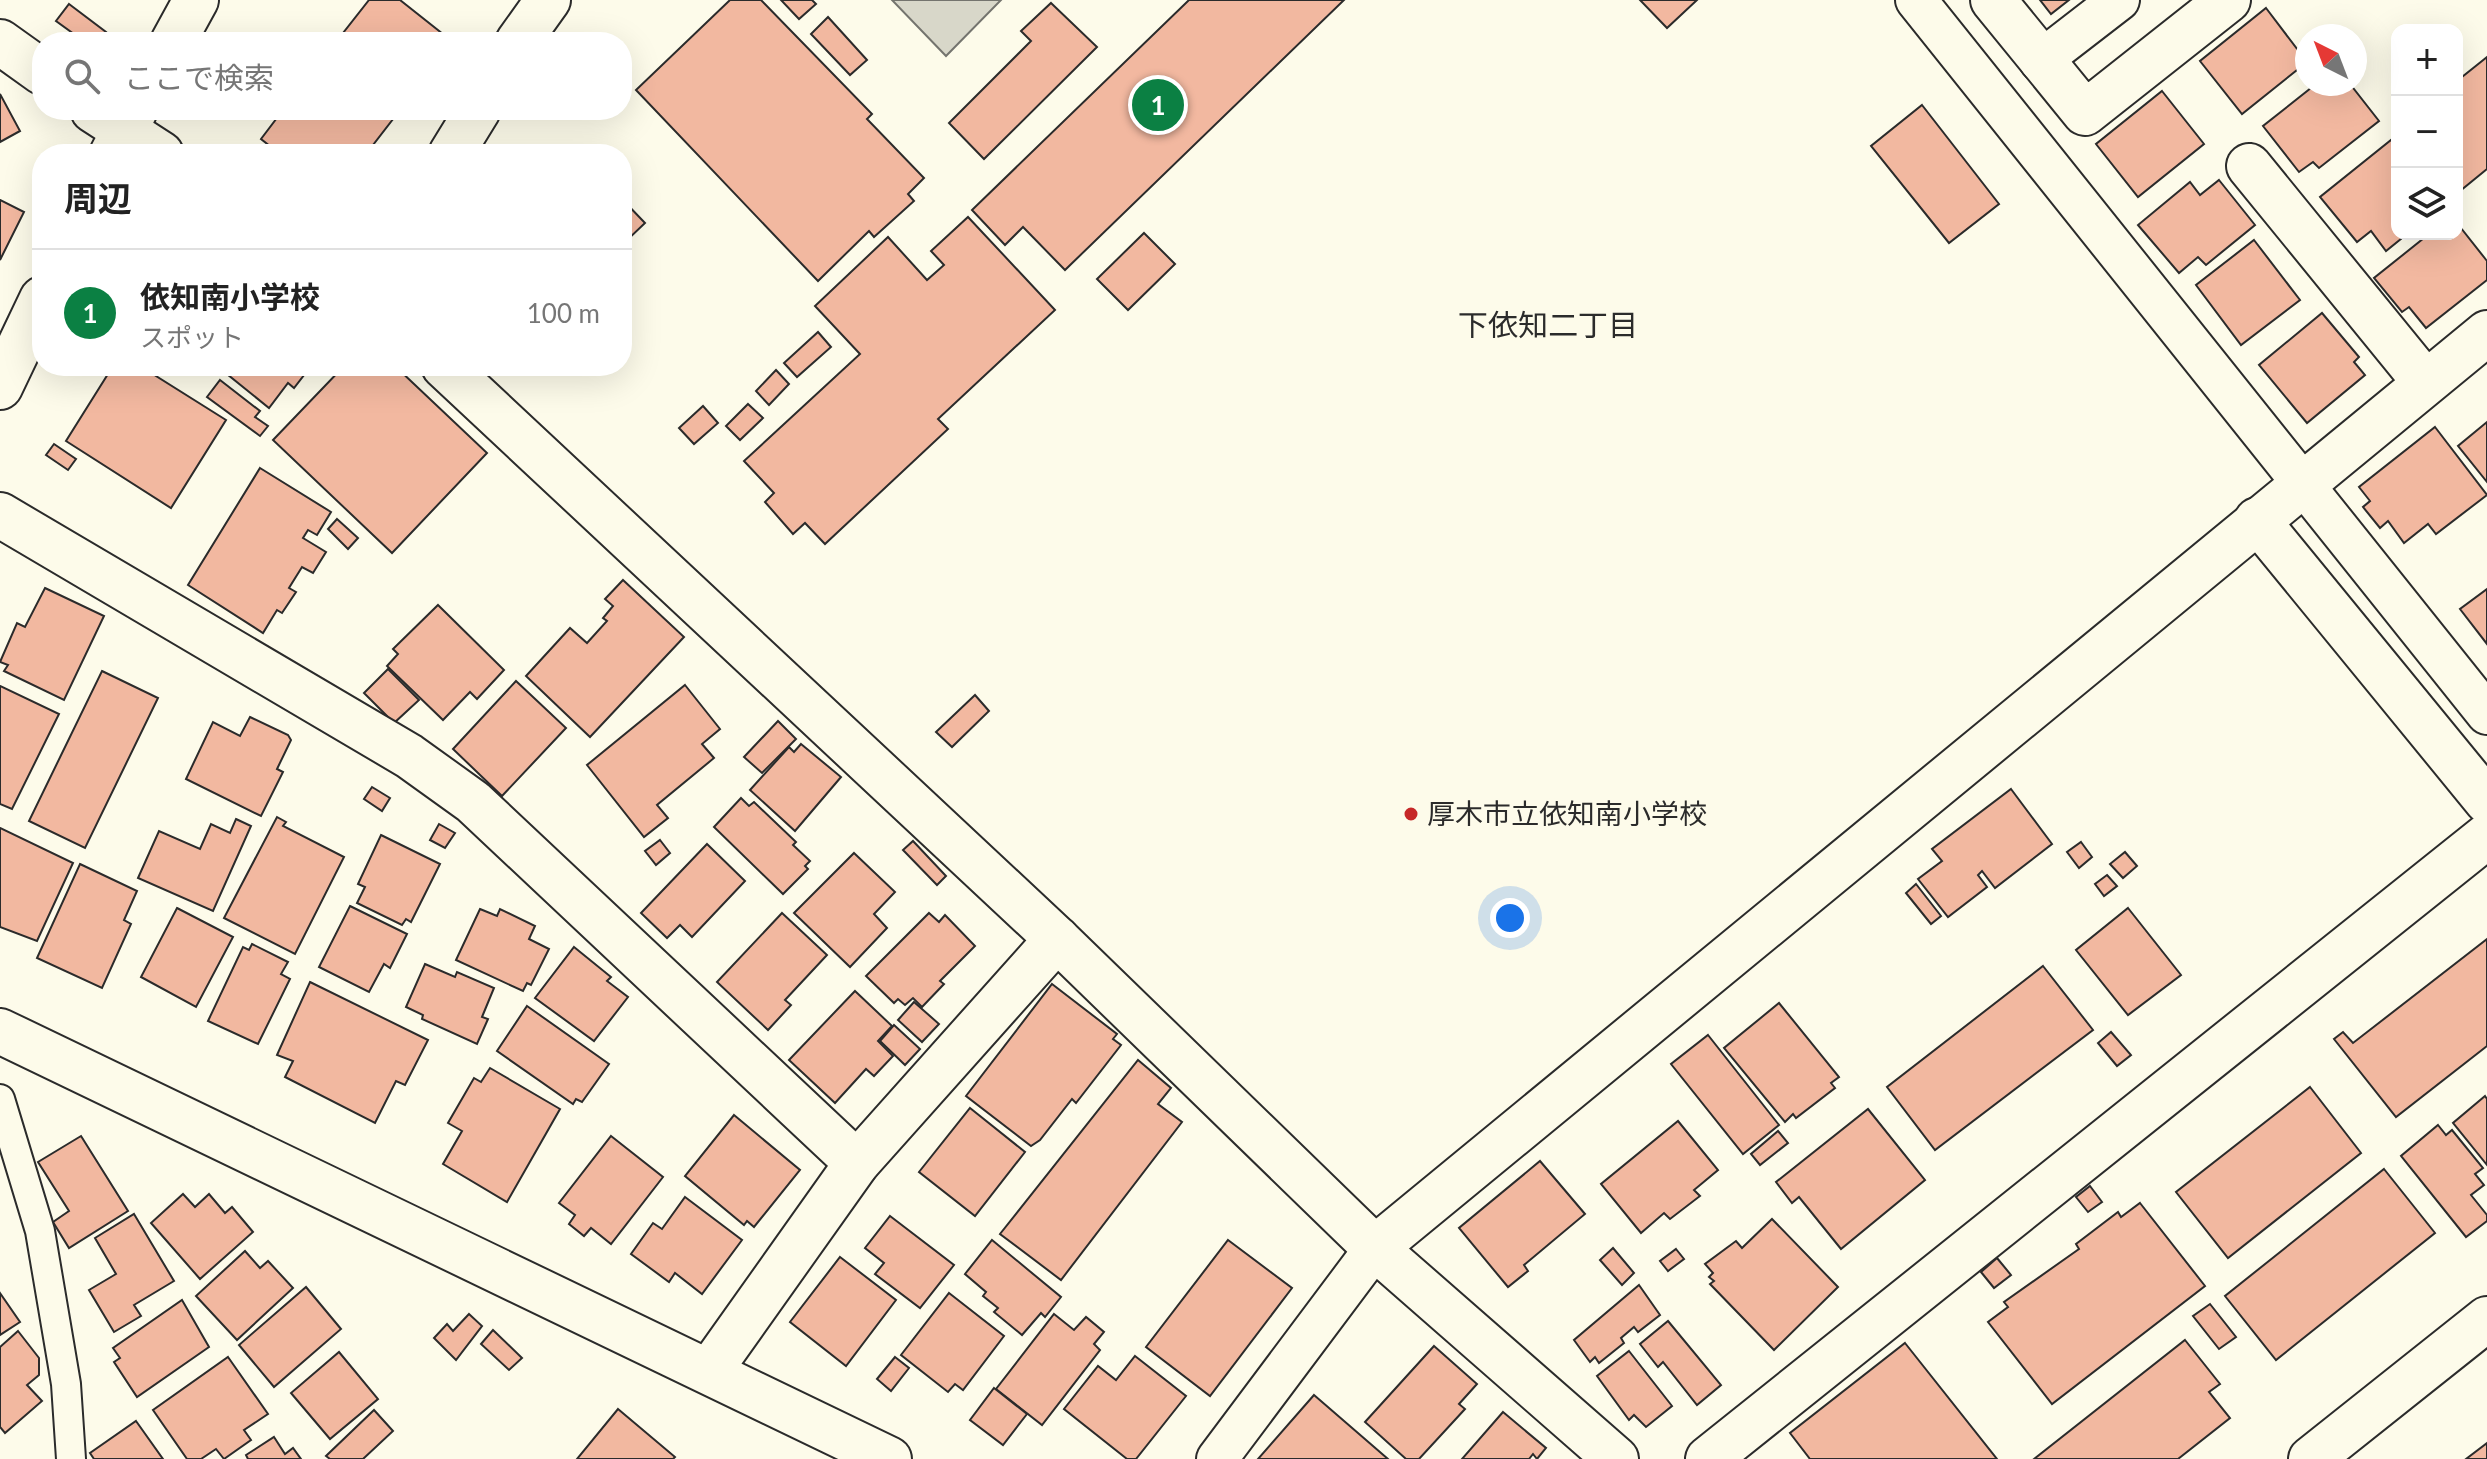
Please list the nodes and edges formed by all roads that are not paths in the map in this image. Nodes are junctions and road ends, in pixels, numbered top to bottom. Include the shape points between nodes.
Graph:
1 (196, 0) edge
2 (548, 0) edge
3 (1916, 0) edge
4 (1993, 0) edge
5 (2119, 0) edge
6 (2228, 0) edge
7 (178, 32) edge
8 (525, 32) edge
9 (0, 42) edge
10 (2040, 61) junction
11 (32, 65) edge
12 (472, 120) edge
13 (115, 126) edge
14 (145, 144) edge
15 (457, 144) edge
16 (2249, 166) dead end
17 (32, 320) edge
18 (2487, 333) edge
19 (455, 376) edge
20 (2425, 382) junction
21 (0, 387) edge
22 (2303, 483) junction
23 (0, 515) edge
24 (2257, 520) junction
25 (2487, 714) edge
26 (2487, 801) edge
27 (2487, 836) edge
28 (1057, 939) junction
29 (0, 1031) edge
30 (0, 1099) edge
31 (857, 1163) junction
32 (1375, 1248) junction
33 (2487, 1319) edge
34 (710, 1370) junction
35 (71, 1459) edge
36 (889, 1459) edge
37 (1217, 1459) edge
38 (1616, 1459) edge
39 (1708, 1459) edge
40 (2311, 1459) edge

1 - 7 street
2 - 8 street
3 - 22 street
4 - 10 street
5 - 10 street
6 - 10 street via 2085,113
9 - 11 street
12 - 15 street
13 - 14 street
16 - 20 street
17 - 21 street
18 - 20 street
19 - 28 street
20 - 22 street
22 - 24 street
22 - 25 street
23 - 31 street via 409,756 473,802
24 - 26 street
24 - 32 street
27 - 39 street
28 - 31 street
28 - 32 street
29 - 34 street
30 - 35 lane via 40,1231 66,1384
31 - 34 street
32 - 37 street
32 - 38 street
33 - 40 street
34 - 36 street

